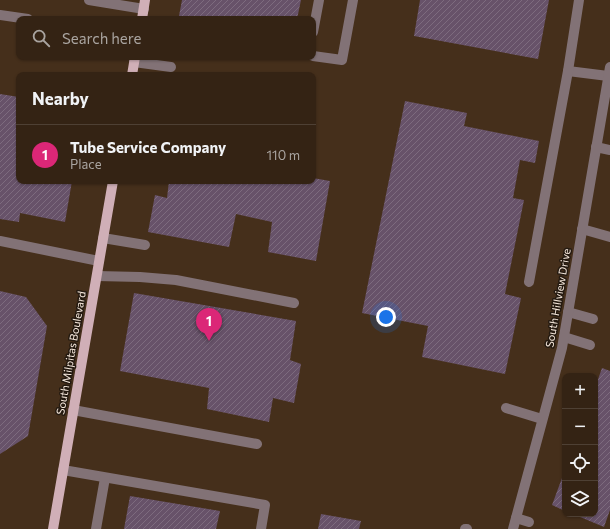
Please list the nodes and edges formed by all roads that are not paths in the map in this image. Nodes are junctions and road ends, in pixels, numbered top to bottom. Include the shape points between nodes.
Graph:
1 (91, 0) edge
2 (319, 0) edge
3 (353, 0) edge
4 (579, 0) edge
5 (144, 10) edge
6 (0, 15) edge
7 (316, 16) edge
8 (16, 17) edge
9 (316, 56) edge
10 (135, 60) edge
11 (171, 67) dead end
12 (568, 71) junction
13 (133, 72) edge
14 (609, 72) edge
15 (596, 147) junction
16 (610, 150) edge
17 (112, 184) edge
18 (582, 229) junction
19 (610, 237) edge
20 (103, 238) junction
21 (0, 241) edge
22 (145, 245) dead end
23 (99, 260) junction
24 (97, 276) junction
25 (529, 282) dead end
26 (294, 303) dead end
27 (568, 312) junction
28 (593, 319) dead end
29 (564, 337) junction
30 (590, 345) dead end
31 (506, 408) dead end
32 (73, 410) junction
33 (542, 419) junction
34 (257, 444) dead end
35 (63, 470) junction
36 (105, 478) junction
37 (516, 518) junction
38 (529, 522) dead end
39 (53, 529) edge
40 (96, 529) edge
41 (261, 529) edge
42 (513, 529) edge

1 - 5 street
2 - 7 street
3 - 9 street via 342,60
4 - 12 street
6 - 8 street
10 - 11 street
10 - 13 main road
12 - 14 street
12 - 25 street
14 - 15 street, South Hillview Drive
15 - 16 street
15 - 18 street, South Hillview Drive
17 - 20 main road, South Milpitas Boulevard
18 - 19 street
18 - 27 street, South Hillview Drive
20 - 22 street
20 - 23 main road, South Milpitas Boulevard
21 - 23 street
23 - 24 main road, South Milpitas Boulevard
24 - 26 street via 176,280
24 - 32 main road, South Milpitas Boulevard
27 - 28 street
27 - 29 street, South Hillview Drive
29 - 30 street
29 - 33 street, South Hillview Drive
31 - 33 street
32 - 34 street
32 - 35 main road, South Milpitas Boulevard
33 - 37 street, South Hillview Drive
35 - 36 street
35 - 39 main road, South Milpitas Boulevard
36 - 40 street
36 - 41 street via 265,506
37 - 38 street
37 - 42 street, South Hillview Drive

